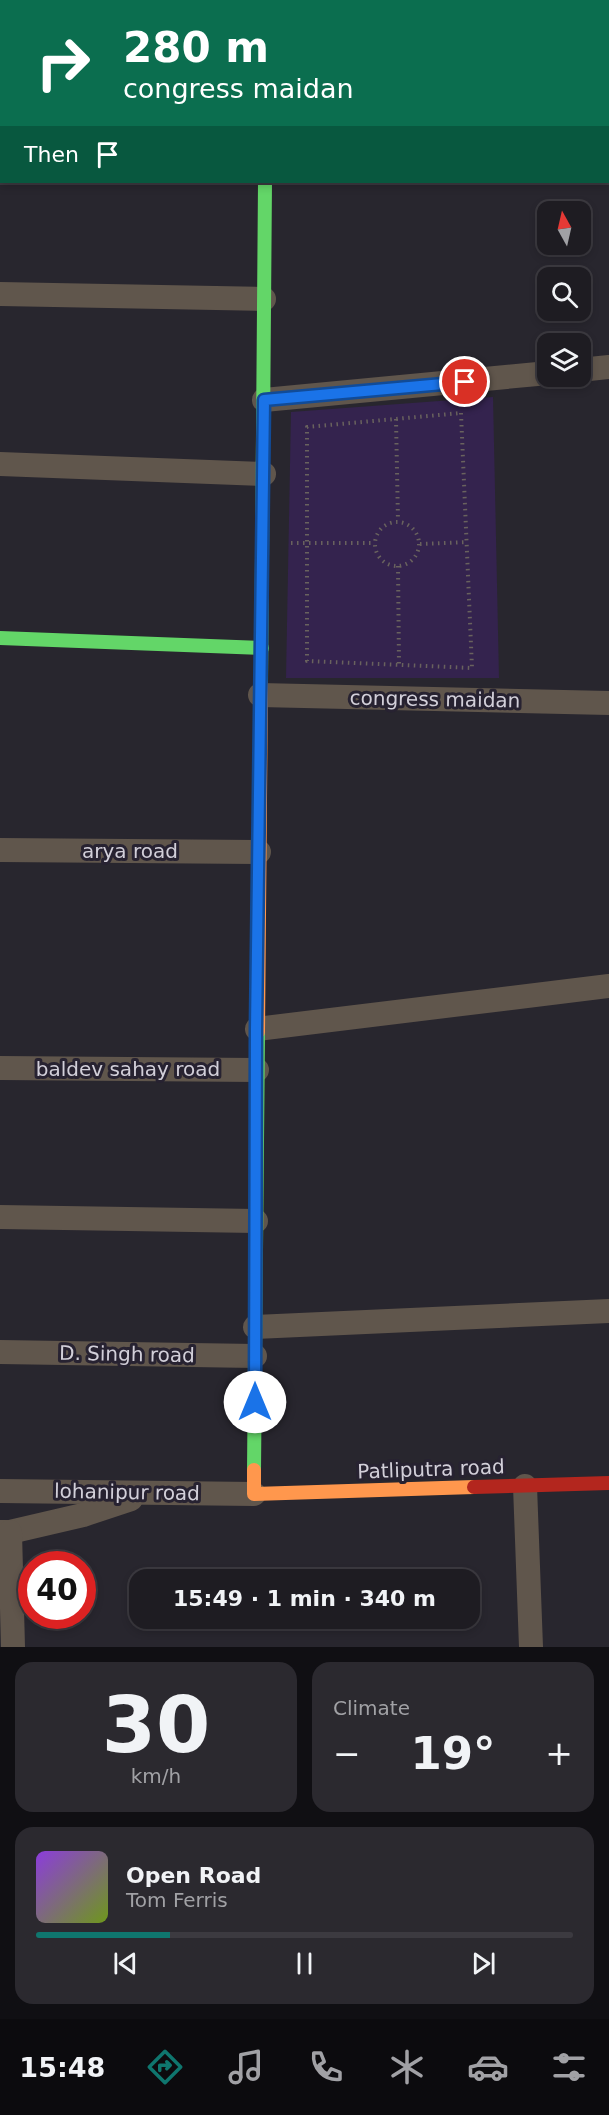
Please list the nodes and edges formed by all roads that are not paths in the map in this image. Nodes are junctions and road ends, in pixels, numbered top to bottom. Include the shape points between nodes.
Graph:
1 (265, 183) edge
2 (0, 294) edge
3 (264, 299) junction
4 (609, 367) edge
5 (591, 369) edge
6 (537, 374) edge
7 (264, 400) junction
8 (0, 464) edge
9 (264, 474) junction
10 (0, 638) edge
11 (262, 648) junction
12 (260, 695) junction
13 (609, 703) edge
14 (0, 850) edge
15 (259, 852) junction
16 (609, 986) edge
17 (256, 1029) junction
18 (0, 1068) edge
19 (257, 1070) junction
20 (0, 1217) edge
21 (256, 1221) junction
22 (609, 1311) edge
23 (255, 1328) junction
24 (0, 1352) edge
25 (255, 1356) junction
26 (609, 1483) edge
27 (525, 1486) junction
28 (0, 1491) edge
29 (148, 1493) junction
30 (254, 1494) junction
31 (5, 1532) edge
32 (13, 1647) edge
33 (531, 1647) edge

1 - 3 street
2 - 3 street
3 - 7 street
4 - 5 street
6 - 7 street
7 - 9 street
8 - 9 street
9 - 11 street
10 - 11 street
11 - 12 street
12 - 13 street, congress maidan
12 - 15 street
14 - 15 street, arya road
15 - 17 street
16 - 17 street
17 - 19 street
18 - 19 street, baldev sahay road
19 - 21 street
20 - 21 street
21 - 23 street
22 - 23 street
23 - 25 street
24 - 25 street, D. Singh road
25 - 30 street
26 - 27 street, Patliputra road
27 - 30 street, Patliputra road
27 - 33 street
28 - 29 street, lohanipur road
29 - 30 street, lohanipur road
29 - 31 street via 83,1515
31 - 32 street

